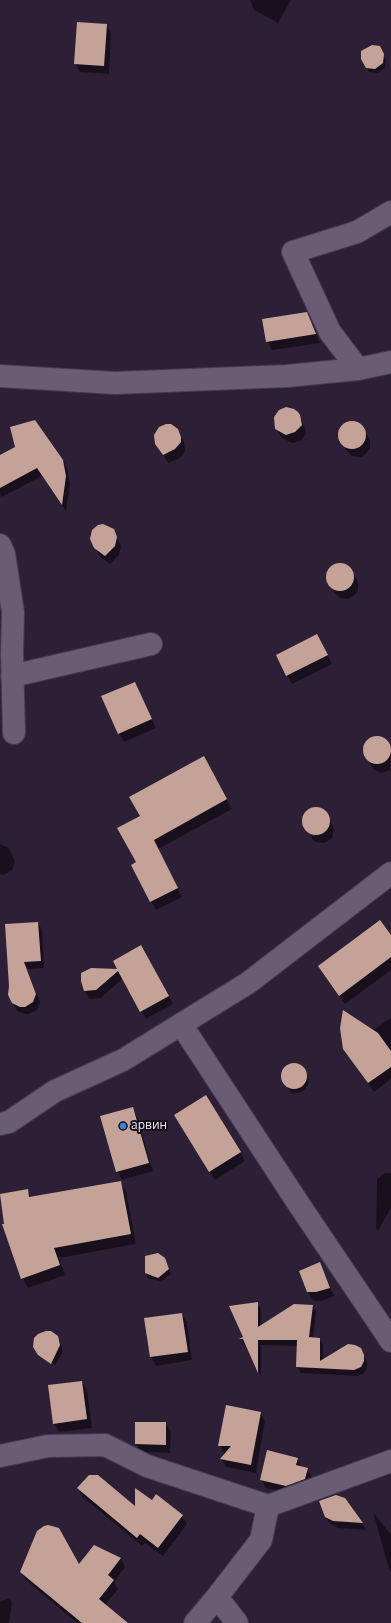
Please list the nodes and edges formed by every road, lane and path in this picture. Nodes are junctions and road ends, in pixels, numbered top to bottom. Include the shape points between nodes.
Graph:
1 (391, 212) edge
2 (391, 362) edge
3 (358, 370) junction
4 (0, 376) edge
5 (0, 545) edge
6 (151, 644) dead end
7 (12, 676) junction
8 (14, 733) dead end
9 (391, 873) edge
10 (181, 1024) junction
11 (0, 1124) edge
12 (391, 1341) edge
13 (0, 1456) edge
14 (391, 1461) edge
15 (268, 1506) junction
16 (217, 1597) junction
17 (195, 1623) edge
18 (237, 1623) edge

1 - 3 street via 357,232 293,252 330,332
2 - 3 street
3 - 4 street via 287,376 115,383
5 - 7 street via 4,554 13,612
6 - 7 street
7 - 8 street
9 - 10 street via 248,983
10 - 11 street via 123,1060 55,1091 9,1122
10 - 12 street
13 - 15 street via 48,1446 105,1445 147,1466
14 - 15 street
15 - 16 street via 261,1540
16 - 17 street
16 - 18 street

